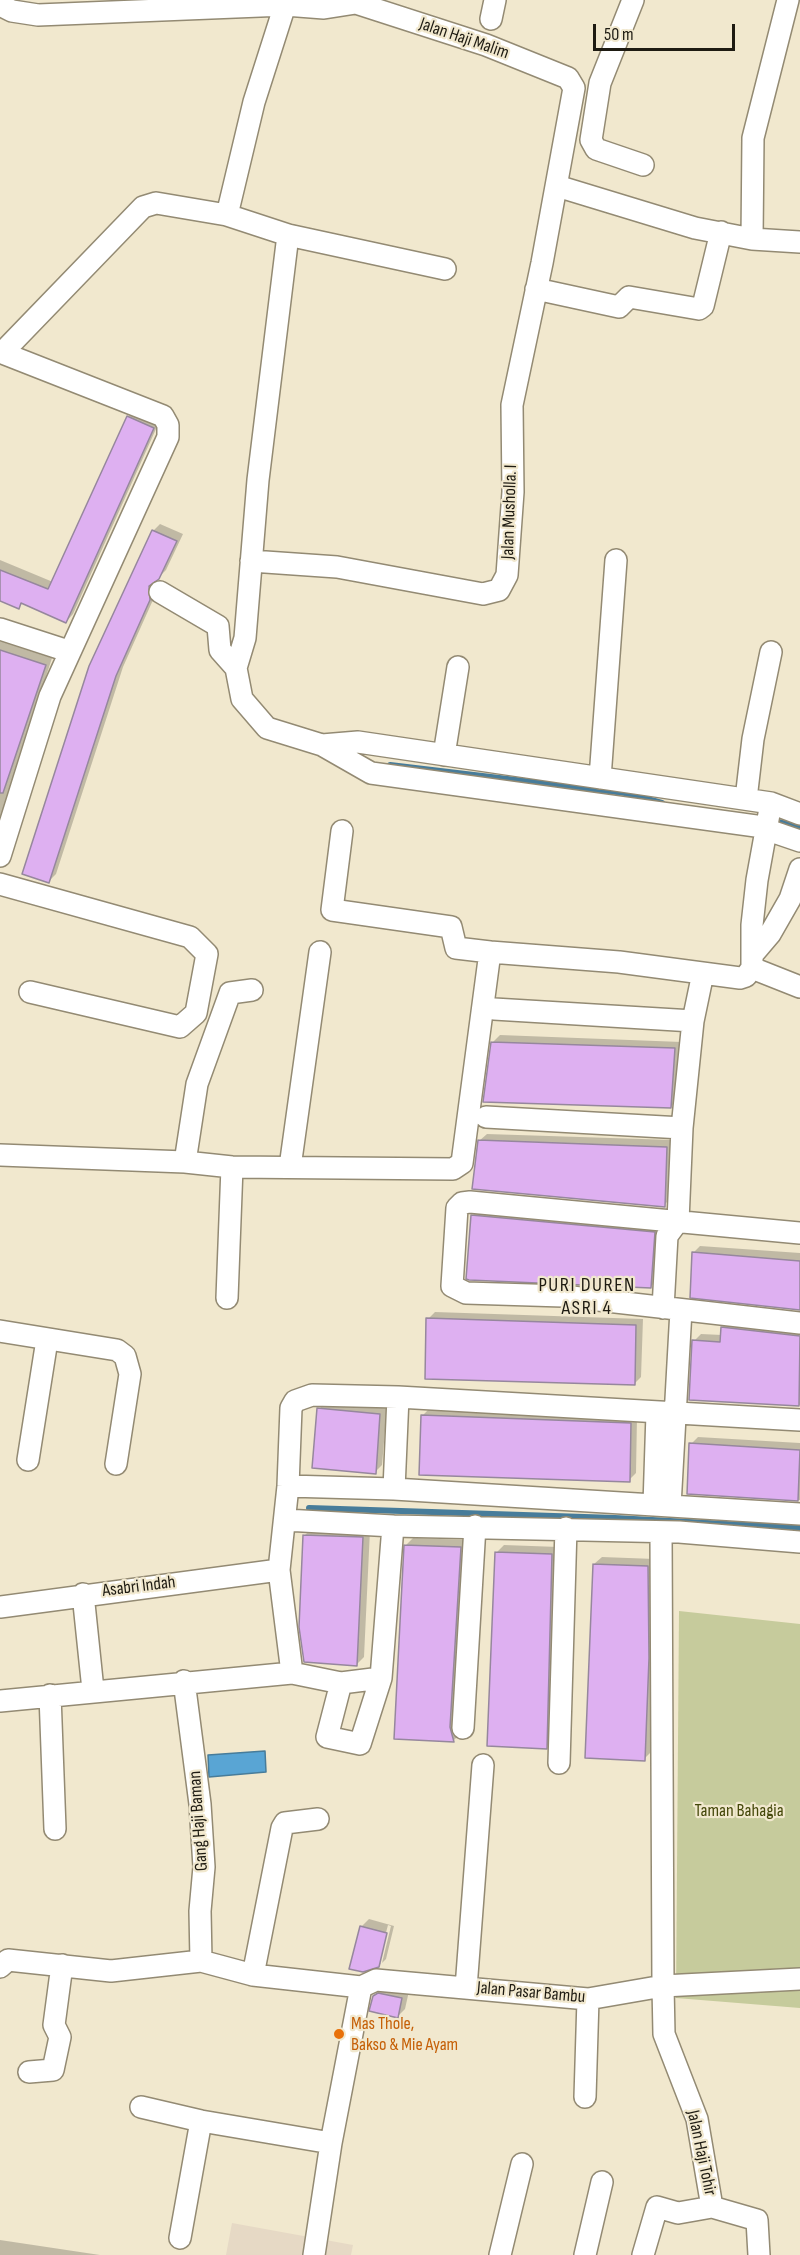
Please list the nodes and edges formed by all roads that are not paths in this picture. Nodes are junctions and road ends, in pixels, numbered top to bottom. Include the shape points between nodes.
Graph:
1 (633, 0) edge
2 (788, 0) edge
3 (357, 2) edge
4 (274, 4) edge
5 (0, 5) edge
6 (643, 165) dead end
7 (557, 186) junction
8 (227, 215) junction
9 (721, 232) junction
10 (288, 235) junction
11 (752, 239) junction
12 (800, 242) edge
13 (445, 268) dead end
14 (536, 289) junction
15 (1, 352) edge
16 (616, 560) dead end
17 (252, 561) junction
18 (160, 592) dead end
19 (0, 629) edge
20 (68, 651) junction
21 (771, 652) dead end
22 (458, 667) dead end
23 (236, 668) junction
24 (321, 745) junction
25 (444, 755) junction
26 (600, 778) junction
27 (746, 799) junction
28 (771, 803) junction
29 (800, 814) edge
30 (766, 828) junction
31 (342, 831) dead end
32 (800, 841) edge
33 (0, 856) edge
34 (800, 869) edge
35 (0, 884) edge
36 (320, 952) dead end
37 (490, 952) junction
38 (753, 961) junction
39 (703, 973) junction
40 (800, 987) edge
41 (252, 990) dead end
42 (30, 992) dead end
43 (494, 1009) dead end
44 (693, 1021) junction
45 (486, 1117) dead end
46 (682, 1128) junction
47 (0, 1155) edge
48 (185, 1162) junction
49 (232, 1167) junction
50 (290, 1167) junction
51 (678, 1221) junction
52 (800, 1233) edge
53 (227, 1298) dead end
54 (672, 1309) junction
55 (800, 1323) edge
56 (0, 1331) edge
57 (47, 1340) junction
58 (398, 1397) junction
59 (666, 1413) junction
60 (800, 1420) edge
61 (28, 1460) dead end
62 (116, 1464) dead end
63 (288, 1486) junction
64 (393, 1489) junction
65 (800, 1514) edge
66 (671, 1517) junction
67 (285, 1520) junction
68 (393, 1526) junction
69 (476, 1526) junction
70 (566, 1528) junction
71 (800, 1542) edge
72 (279, 1570) junction
73 (83, 1594) junction
74 (0, 1607) edge
75 (292, 1673) junction
76 (381, 1678) junction
77 (184, 1681) junction
78 (341, 1683) junction
79 (93, 1690) junction
80 (50, 1695) junction
81 (0, 1701) edge
82 (463, 1728) dead end
83 (559, 1763) dead end
84 (483, 1765) dead end
85 (318, 1819) dead end
86 (55, 1829) dead end
87 (201, 1961) junction
88 (62, 1965) junction
89 (0, 1967) edge
90 (253, 1975) junction
91 (800, 1979) edge
92 (663, 1986) junction
93 (361, 1987) junction
94 (466, 1988) junction
95 (588, 1999) junction
96 (29, 2072) dead end
97 (585, 2097) dead end
98 (141, 2107) dead end
99 (201, 2121) junction
100 (331, 2143) junction
101 (522, 2164) dead end
102 (602, 2182) dead end
103 (712, 2207) junction
104 (180, 2238) dead end
105 (314, 2255) edge
106 (500, 2255) edge
107 (585, 2255) edge
108 (643, 2255) edge
109 (759, 2255) edge

1 - 6 street via 600,84 591,140 596,148
2 - 11 street via 753,138
3 - 4 street, Jalan Haji Malim via 324,8
3 - 7 street, Jalan Haji Malim via 486,45 568,78 574,88
4 - 5 street, Jalan Haji Malim via 38,15
4 - 8 street
7 - 9 street via 695,228
7 - 14 street, Jalan Musholla. I
8 - 10 street
8 - 15 street via 156,203 143,207
9 - 11 street
9 - 14 street via 703,306 699,309 629,297 619,307
10 - 13 street
10 - 17 street
11 - 12 street
14 - 17 street, Jalan Musholla. I via 512,405 507,576 499,590 483,594 337,567
15 - 20 street via 163,416 168,425 168,437
16 - 26 street
17 - 23 street via 245,638
18 - 23 street via 218,626 220,650
19 - 20 street
20 - 33 street
21 - 27 street via 753,739
22 - 25 street
23 - 24 street via 242,699 267,728
24 - 25 street via 358,742
24 - 30 street via 371,773
25 - 26 street
26 - 27 street
27 - 28 street
28 - 29 street
28 - 30 street
30 - 32 street
30 - 38 street via 756,880
31 - 37 street via 332,910 451,927 456,948
34 - 38 street via 790,899
35 - 42 street via 190,937 207,954 196,1013 180,1027
36 - 50 street
37 - 39 street
37 - 50 street via 462,1163 453,1169
38 - 39 street via 746,976 740,978
38 - 40 street
39 - 44 street
41 - 48 street via 230,993 197,1084
43 - 44 street
44 - 46 street
45 - 46 street
46 - 51 street
47 - 48 street
48 - 49 street
49 - 50 street
49 - 53 street
51 - 52 street
51 - 54 street via 667,1236
51 - 54 street via 470,1202 457,1208 452,1286 458,1291 563,1296
54 - 55 street
54 - 59 street
56 - 57 street
57 - 61 street
57 - 62 street via 117,1350 125,1356 130,1374
58 - 59 street
58 - 63 street via 312,1395 295,1401 291,1408
58 - 64 street
59 - 60 street
59 - 66 street
63 - 64 street
63 - 67 street
64 - 66 street
65 - 66 street
66 - 70 street
66 - 71 street
66 - 92 street
67 - 68 street
67 - 72 street
68 - 69 street
68 - 76 street
69 - 70 street
69 - 82 street
70 - 83 street
72 - 73 street, Asabri Indah
72 - 75 street
73 - 74 street, Asabri Indah
73 - 79 street
75 - 77 street
75 - 78 street
76 - 78 street
76 - 78 street via 360,1744 327,1737
77 - 79 street
77 - 87 street, Gang Haji Baman via 204,1856
79 - 80 street
80 - 81 street
80 - 86 street
84 - 94 street
85 - 90 street via 285,1823 282,1828
87 - 88 street via 111,1971
87 - 90 street, Jalan Pasar Bambu
88 - 89 street via 8,1960
88 - 96 street via 54,2025 60,2037 53,2070
90 - 93 street, Jalan Pasar Bambu
91 - 92 street, Jalan Pasar Bambu
92 - 95 street, Jalan Pasar Bambu
92 - 103 street, Jalan Haji Tohir via 664,2034 697,2119
93 - 94 street, Jalan Pasar Bambu via 376,1980
93 - 100 street
94 - 95 street, Jalan Pasar Bambu
95 - 97 street
98 - 99 street
99 - 100 street
99 - 104 street
100 - 105 street
101 - 106 street
102 - 107 street
103 - 108 street via 678,2213 657,2207
103 - 109 street, Jalan Haji Tohir via 757,2220

